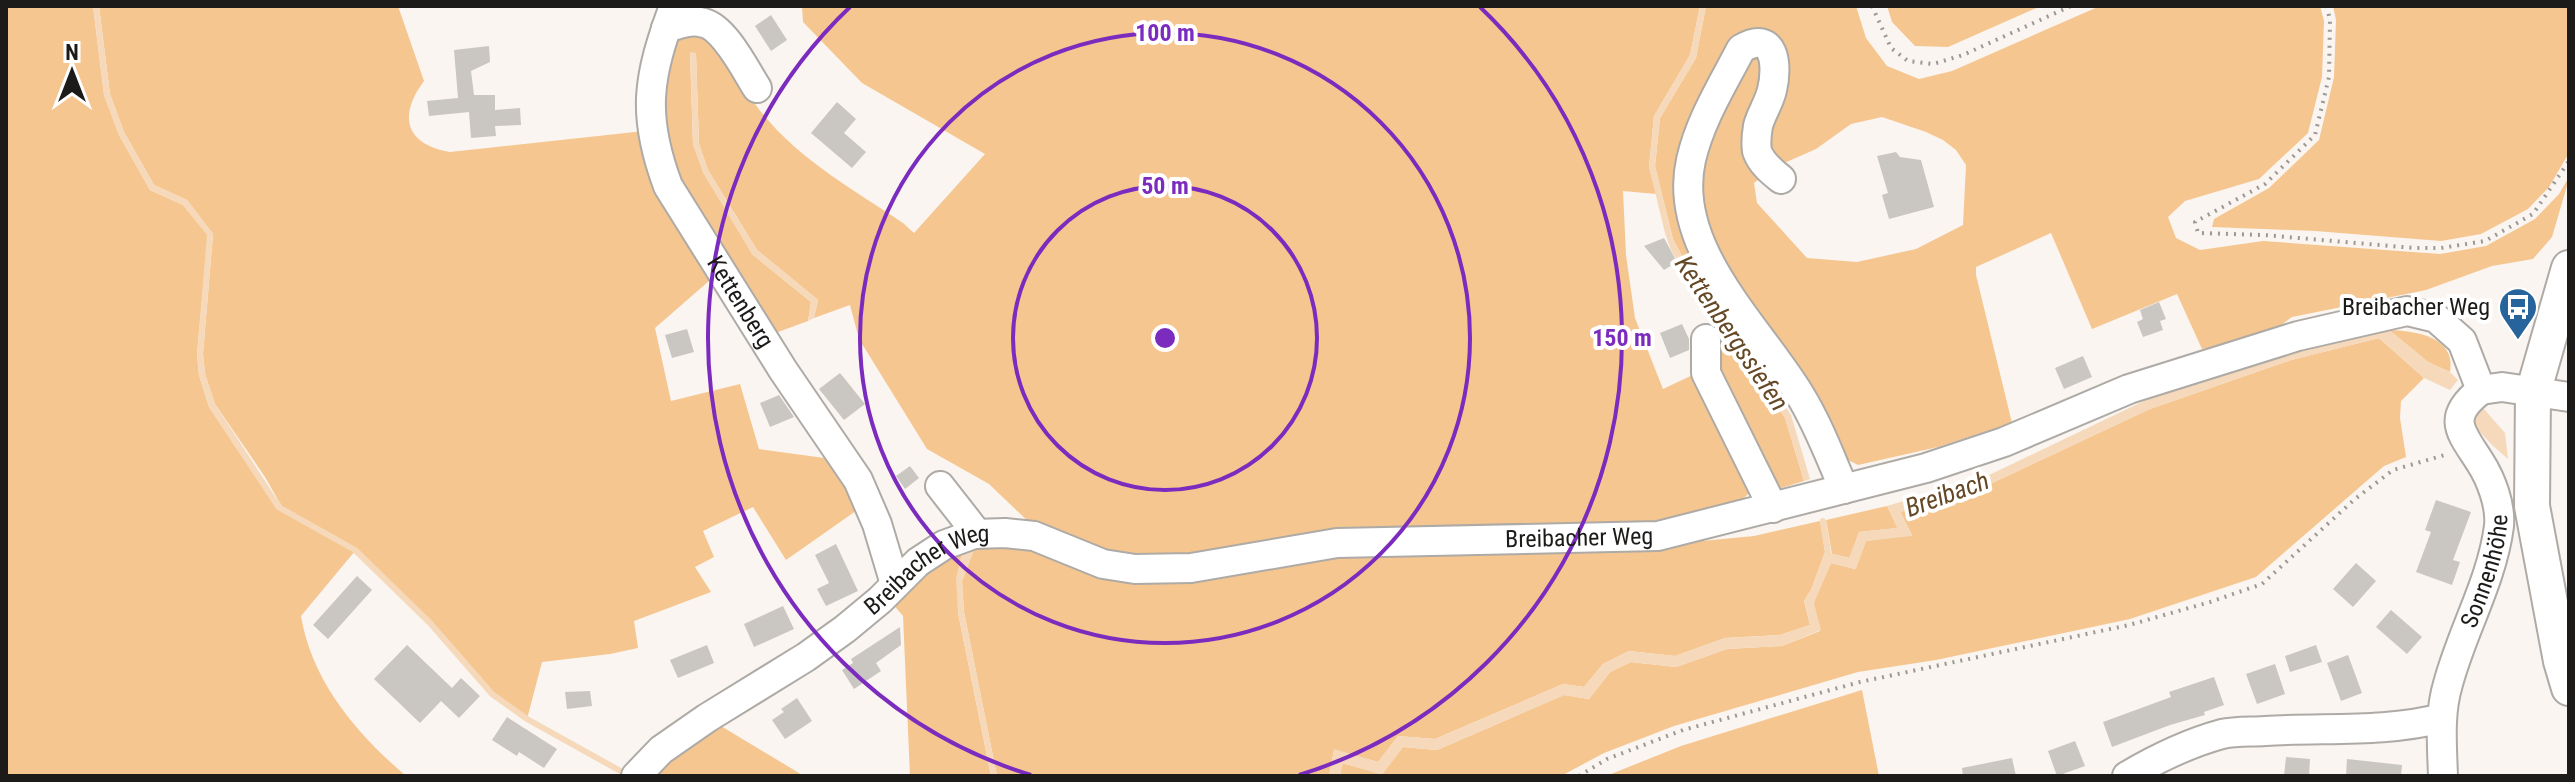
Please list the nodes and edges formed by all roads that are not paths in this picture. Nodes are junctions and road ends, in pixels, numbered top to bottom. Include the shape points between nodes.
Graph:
1 (670, 17) edge
2 (757, 88) dead end
3 (1781, 179) dead end
4 (2569, 268) edge
5 (1706, 339) dead end
6 (2481, 390) junction
7 (2533, 393) junction
8 (2569, 397) edge
9 (940, 486) dead end
10 (1844, 489) junction
11 (1773, 508) junction
12 (974, 534) junction
13 (895, 584) junction
14 (2569, 688) edge
15 (2442, 718) junction
16 (636, 776) edge
17 (2127, 776) edge
18 (2443, 776) edge

1 - 2 street via 707,23 726,39
1 - 13 street, Kettenberg via 650,96 654,144 668,186 858,480
3 - 10 street via 1757,150 1758,125 1772,90 1774,55 1763,43 1751,43 1741,49 1702,126 1691,161 1691,212 1711,268 1800,394
4 - 7 main road
5 - 11 street via 1706,373
6 - 7 street via 2502,387
6 - 10 street, Breibacher Weg via 2462,341 2436,318 2407,311 2298,336 2129,389 2004,442
6 - 15 street, Sonnenhöhe via 2467,401 2461,435 2490,481 2499,523
7 - 8 street
7 - 14 main road via 2532,506
9 - 12 street
10 - 11 street, Breibacher Weg
11 - 12 street, Breibacher Weg via 1658,536 1337,543 1163,569 1103,564 1034,536
12 - 13 street, Breibacher Weg via 944,545
13 - 16 street, Breibacher Weg via 845,629 661,750
15 - 17 street via 2382,728 2224,734
15 - 18 street, Sonnenhöhe

